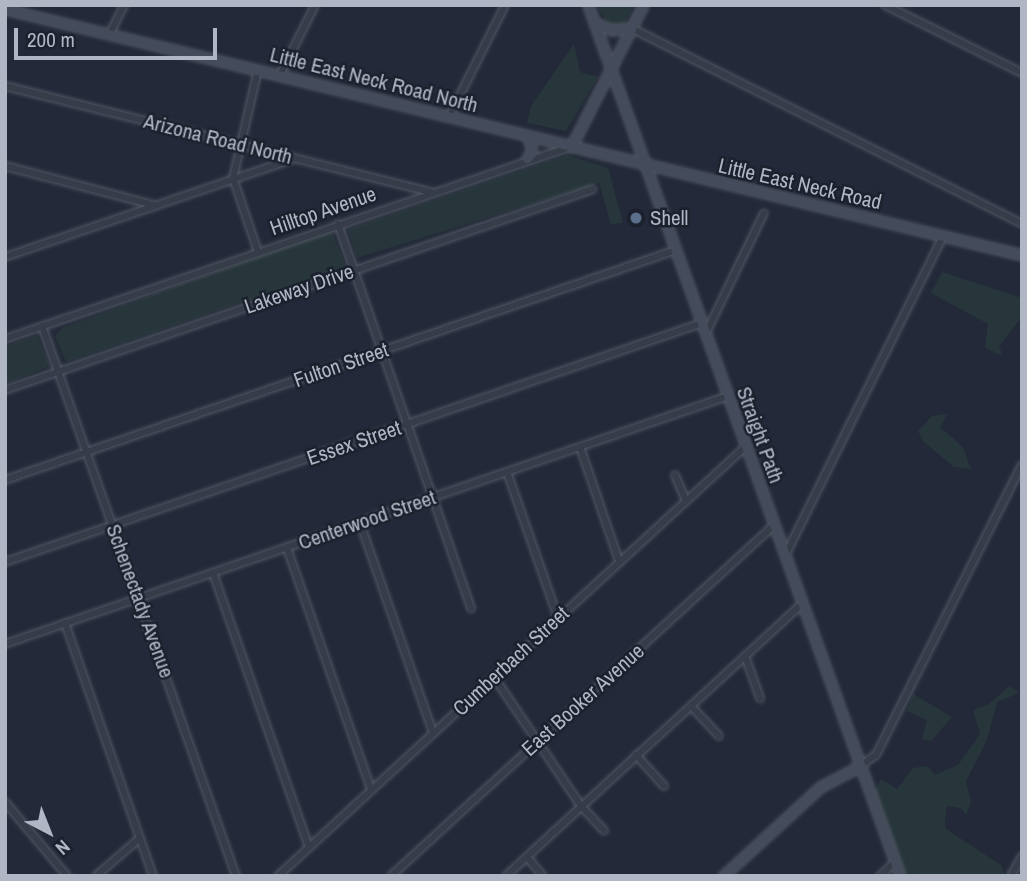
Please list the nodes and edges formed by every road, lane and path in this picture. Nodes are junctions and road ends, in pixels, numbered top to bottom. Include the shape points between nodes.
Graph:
1 (124, 5) edge
2 (315, 5) edge
3 (505, 5) edge
4 (588, 5) edge
5 (643, 5) edge
6 (885, 5) edge
7 (5, 9) edge
8 (594, 22) junction
9 (631, 28) junction
10 (110, 33) junction
11 (258, 70) junction
12 (611, 70) junction
13 (1022, 73) edge
14 (281, 75) junction
15 (5, 86) edge
16 (449, 117) junction
17 (528, 136) junction
18 (240, 145) junction
19 (571, 147) junction
20 (296, 157) junction
21 (527, 158) junction
22 (5, 166) edge
23 (647, 166) junction
24 (233, 178) junction
25 (593, 189) dead end
26 (431, 192) junction
27 (156, 205) junction
28 (764, 213) dead end
29 (338, 224) junction
30 (1022, 224) edge
31 (943, 236) junction
32 (676, 250) junction
33 (258, 252) junction
34 (1022, 255) edge
35 (5, 257) edge
36 (355, 270) junction
37 (702, 323) junction
38 (42, 326) junction
39 (705, 335) junction
40 (5, 340) edge
41 (383, 351) junction
42 (59, 372) junction
43 (5, 390) edge
44 (727, 396) junction
45 (408, 424) junction
46 (580, 447) junction
47 (745, 447) junction
48 (88, 452) junction
49 (1022, 465) edge
50 (507, 472) junction
51 (675, 475) dead end
52 (5, 480) edge
53 (434, 497) junction
54 (686, 501) junction
55 (360, 523) junction
56 (113, 525) junction
57 (774, 525) junction
58 (287, 548) junction
59 (784, 557) junction
60 (620, 561) junction
61 (5, 562) edge
62 (213, 573) junction
63 (140, 597) junction
64 (802, 605) junction
65 (471, 609) dead end
66 (558, 618) junction
67 (65, 623) junction
68 (5, 644) edge
69 (744, 656) junction
70 (494, 677) junction
71 (760, 698) dead end
72 (691, 706) junction
73 (433, 733) junction
74 (719, 736) dead end
75 (538, 741) junction
76 (636, 755) junction
77 (860, 766) junction
78 (664, 786) dead end
79 (371, 789) junction
80 (5, 802) edge
81 (581, 806) junction
82 (604, 831) dead end
83 (140, 838) junction
84 (309, 847) junction
85 (1022, 856) edge
86 (527, 857) junction
87 (895, 862) junction
88 (66, 876) edge
89 (96, 876) edge
90 (153, 876) edge
91 (236, 876) edge
92 (278, 876) edge
93 (391, 876) edge
94 (506, 876) edge
95 (543, 876) edge
96 (723, 876) edge
97 (880, 876) edge
98 (900, 876) edge
99 (1012, 876) edge

1 - 10 street
2 - 14 street
3 - 16 street
4 - 8 main road, Straight Path
5 - 9 main road
6 - 13 street
7 - 10 main road, Little East Neck Road North
8 - 9 main road via 611,30
8 - 12 main road, Straight Path
9 - 12 main road
9 - 30 street
10 - 11 main road, Little East Neck Road North
11 - 14 main road, Little East Neck Road North
11 - 18 street
12 - 19 main road
12 - 23 main road, Straight Path
14 - 16 main road, Little East Neck Road North
15 - 18 street, Arizona Road North
16 - 17 main road, Little East Neck Road North
17 - 19 main road, Little East Neck Road North
17 - 21 main road via 532,152
18 - 20 street, Arizona Road North
18 - 24 street
19 - 21 street, Hilltop Avenue
19 - 23 main road, Little East Neck Road
20 - 24 street
20 - 26 street, Arizona Road North
21 - 26 street, Hilltop Avenue
22 - 27 street
23 - 31 main road, Little East Neck Road
23 - 32 main road, Straight Path
24 - 27 street
24 - 33 street
25 - 36 street, Lakeway Drive
26 - 29 street, Hilltop Avenue
27 - 35 street
28 - 39 street
29 - 33 street, Hilltop Avenue
29 - 36 street
31 - 34 main road, Little East Neck Road
31 - 59 street
32 - 37 main road, Straight Path
32 - 41 street, Fulton Street
33 - 38 street, Hilltop Avenue
36 - 41 street
36 - 42 street, Lakeway Drive
37 - 39 main road, Straight Path
37 - 45 street, Essex Street
38 - 40 street, Hilltop Avenue
38 - 42 street, Schenectady Avenue
39 - 44 main road, Straight Path
41 - 45 street
41 - 48 street, Fulton Street
42 - 43 street, Lakeway Drive
42 - 48 street, Schenectady Avenue
44 - 46 street, Centerwood Street
44 - 47 main road, Straight Path
45 - 53 street
45 - 56 street, Essex Street
46 - 50 street, Centerwood Street
46 - 60 street
47 - 54 street, Cumberbach Street
47 - 57 main road, Straight Path
48 - 52 street, Fulton Street
48 - 56 street, Schenectady Avenue
49 - 77 street via 876,755
50 - 53 street, Centerwood Street
50 - 66 street
51 - 54 street
53 - 55 street, Centerwood Street
53 - 65 street
54 - 60 street, Cumberbach Street
55 - 58 street, Centerwood Street
55 - 73 street
56 - 61 street, Essex Street
56 - 63 street, Schenectady Avenue
57 - 59 main road, Straight Path
57 - 75 street, East Booker Avenue
58 - 62 street, Centerwood Street
58 - 79 street
59 - 64 main road, Straight Path
60 - 66 street, Cumberbach Street
62 - 63 street, Centerwood Street
62 - 84 street
63 - 67 street, Centerwood Street
63 - 91 street, Schenectady Avenue
64 - 69 street
64 - 77 main road, Straight Path
66 - 70 street, Cumberbach Street
67 - 68 street, Centerwood Street
67 - 83 street
69 - 71 street
69 - 72 street
70 - 73 street, Cumberbach Street
70 - 75 street
72 - 74 street
72 - 76 street
73 - 79 street, Cumberbach Street
75 - 81 street
75 - 93 street, East Booker Avenue
76 - 78 street
76 - 81 street
77 - 87 main road, Straight Path
77 - 96 main road via 820,787
79 - 84 street, Cumberbach Street
80 - 88 street
81 - 82 street
81 - 86 street
83 - 89 street
83 - 90 street
84 - 92 street, Cumberbach Street
85 - 99 street
86 - 94 street
86 - 95 street
87 - 97 street
87 - 98 main road, Straight Path

